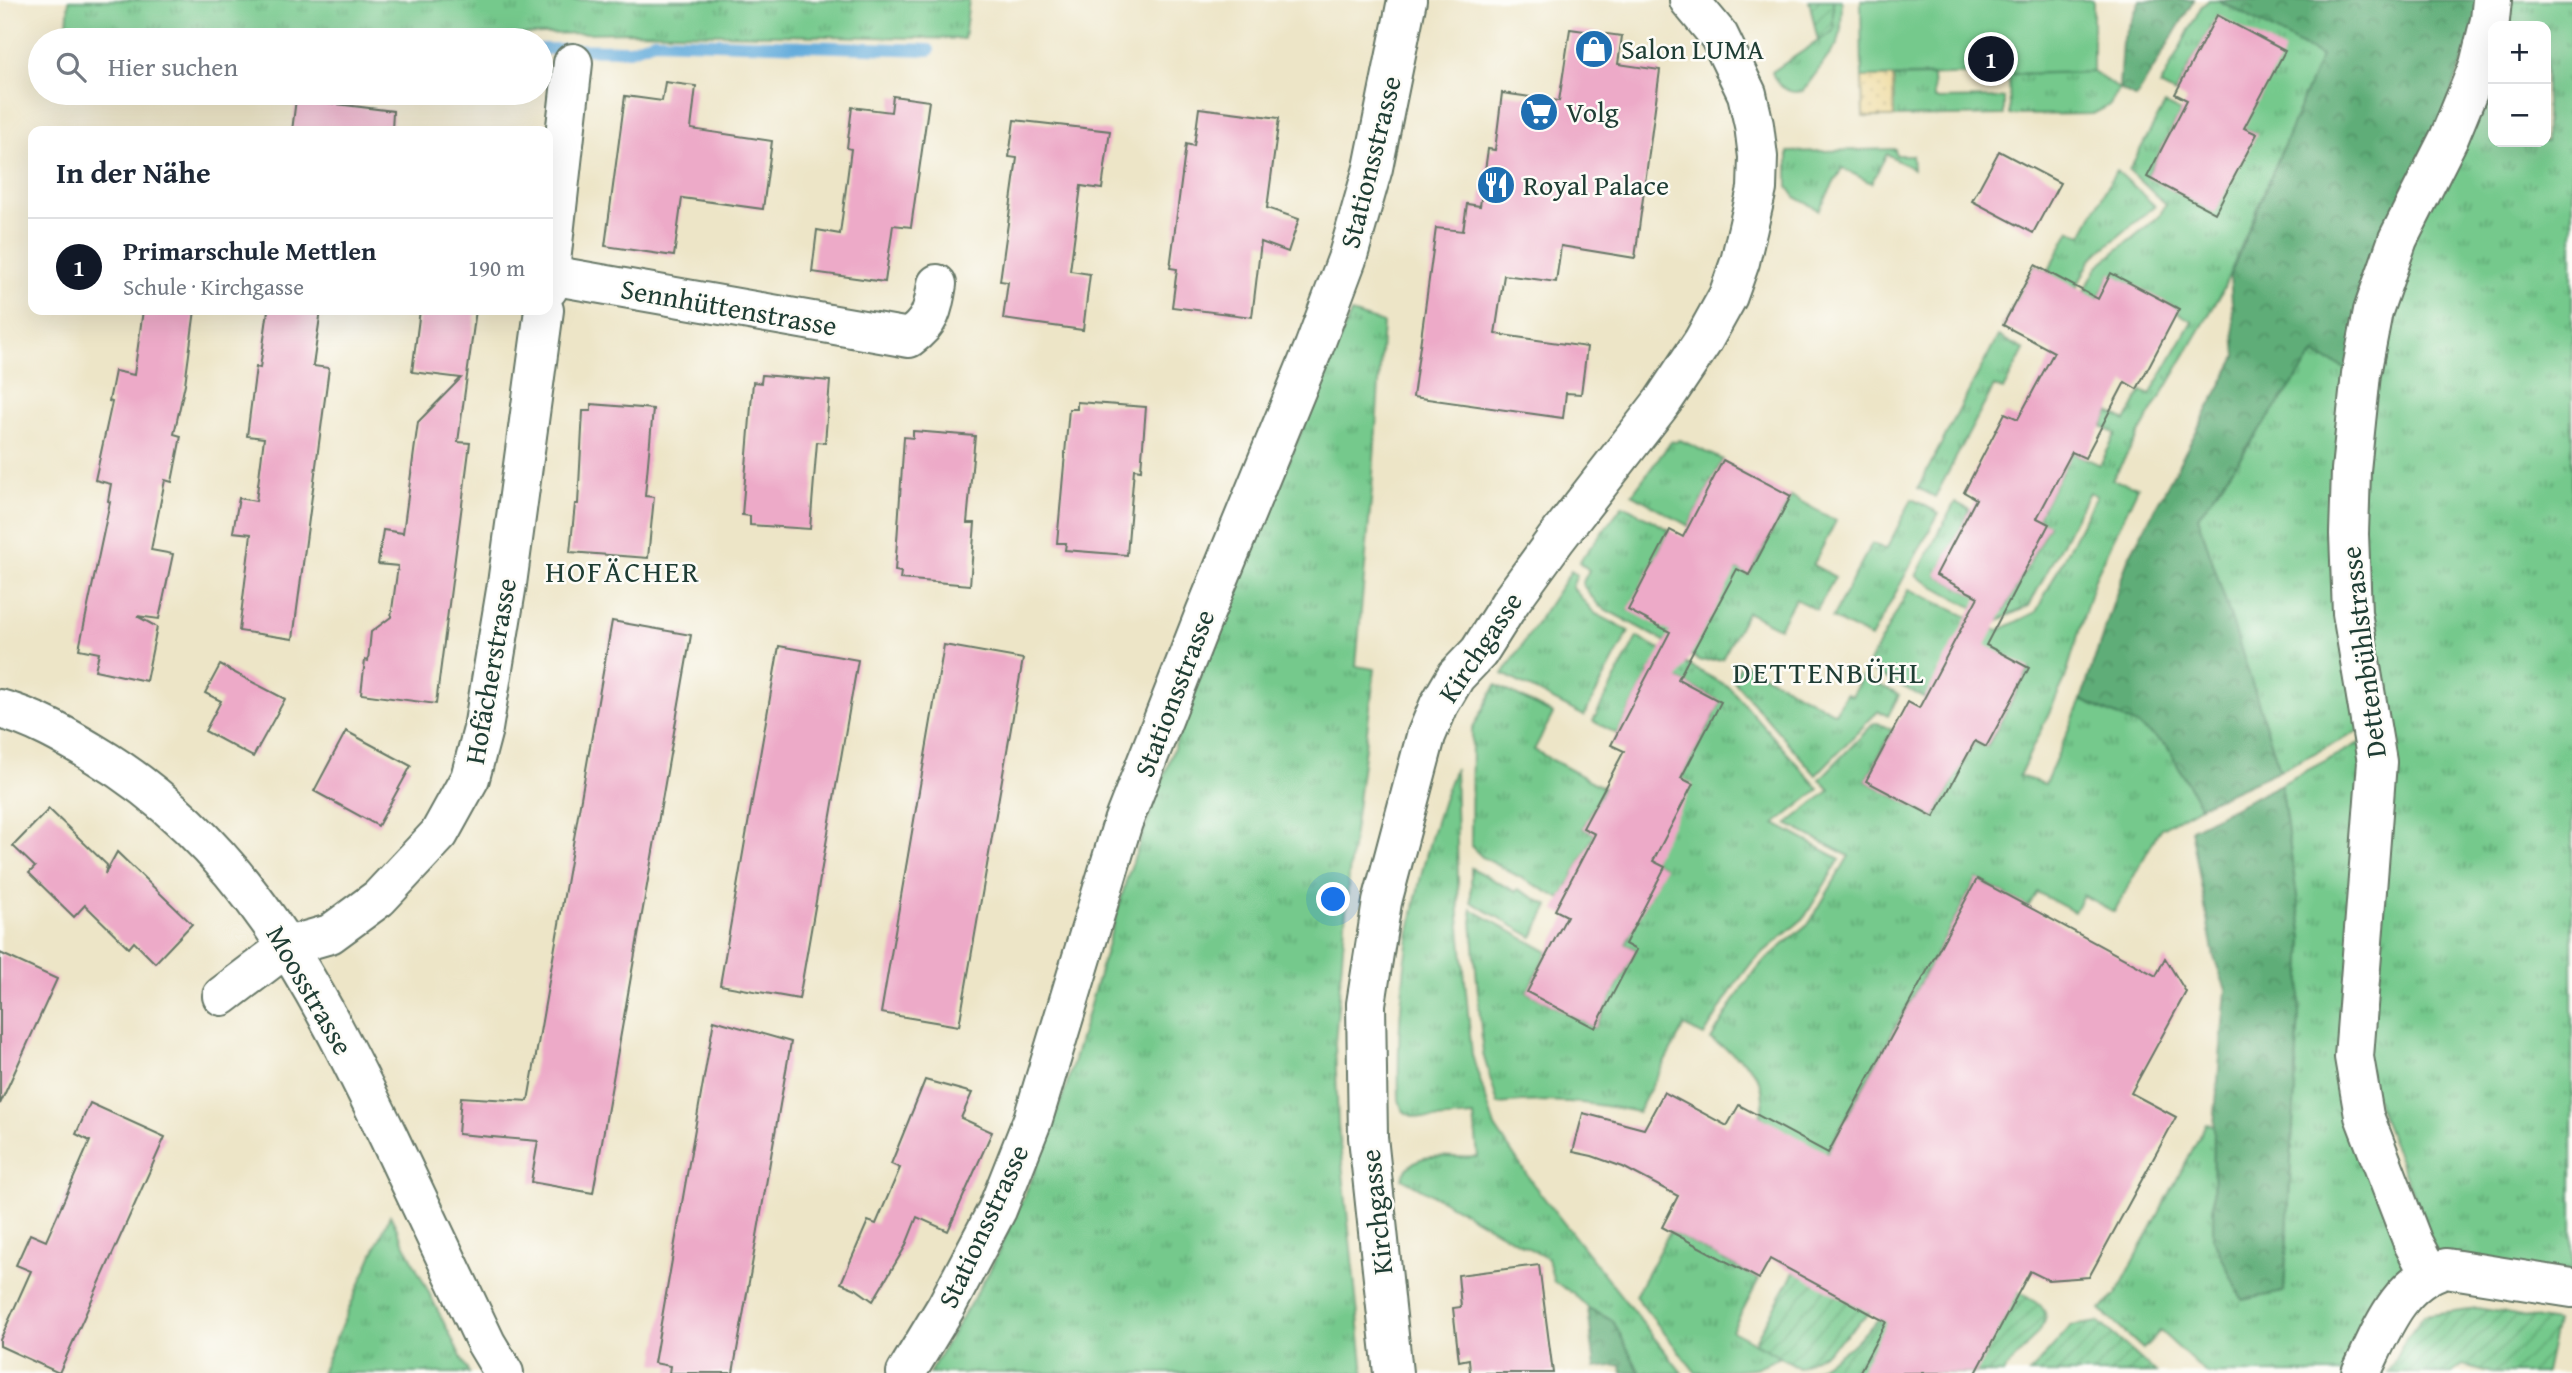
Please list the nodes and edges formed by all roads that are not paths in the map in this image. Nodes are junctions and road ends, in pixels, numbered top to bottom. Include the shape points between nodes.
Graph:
1 (1407, 0) edge
2 (1689, 0) edge
3 (2492, 0) edge
4 (573, 63) dead end
5 (553, 238) edge
6 (937, 284) dead end
7 (553, 292) edge
8 (544, 315) edge
9 (0, 709) edge
10 (288, 946) junction
11 (222, 996) dead end
12 (2429, 1273) junction
13 (2572, 1288) edge
14 (504, 1373) edge
15 (906, 1373) edge
16 (1393, 1373) edge
17 (2361, 1373) edge

1 - 15 street, Stationsstrasse via 1373,168 1347,259 1123,822 1028,1132 996,1210
2 - 16 street, Kirchgasse via 1719,36 1749,104 1758,157 1757,189 1740,262 1728,296 1663,401 1556,539 1439,705 1426,736 1382,902 1366,1004 1368,1137
3 - 12 street, Dettenbühlstrasse via 2479,65 2449,138 2398,239 2373,311 2351,471 2352,613 2377,762 2354,1057 2364,1116 2413,1244
4 - 5 street, Hofächerstrasse
6 - 7 street, Sennhüttenstrasse via 924,327 909,338
8 - 10 street, Hofächerstrasse via 507,584 483,729 470,778 439,834 379,898 330,934
9 - 10 street, Moosstrasse via 64,735 119,768 169,807 240,881
10 - 11 street
10 - 14 street, Moosstrasse via 352,1061
12 - 13 street via 2446,1268
12 - 17 street via 2405,1292

